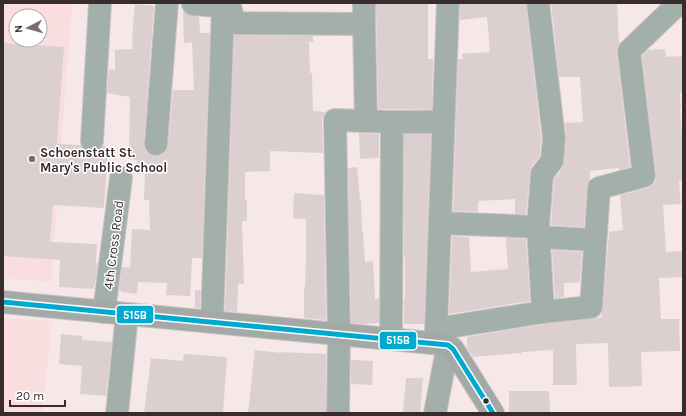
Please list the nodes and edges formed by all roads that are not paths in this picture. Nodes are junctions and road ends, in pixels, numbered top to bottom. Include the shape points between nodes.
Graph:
1 (100, 3) edge
2 (167, 3) edge
3 (189, 3) edge
4 (364, 3) edge
5 (448, 3) edge
6 (538, 3) edge
7 (679, 3) edge
8 (223, 6) junction
9 (364, 24) junction
10 (366, 121) junction
11 (392, 122) junction
12 (444, 122) junction
13 (92, 141) dead end
14 (156, 144) dead end
15 (121, 178) dead end
16 (440, 223) junction
17 (538, 232) junction
18 (596, 240) junction
19 (3, 302) edge
20 (104, 312) junction
21 (543, 312) junction
22 (127, 314) junction
23 (212, 322) junction
24 (339, 334) junction
25 (442, 337) junction
26 (391, 339) junction
27 (117, 413) edge
28 (338, 413) edge
29 (435, 413) edge
30 (493, 413) edge

1 - 13 street
2 - 14 street
3 - 8 street
4 - 9 street
5 - 12 street
6 - 17 street via 554,138 552,161 542,174
7 - 18 street via 629,51 644,176 599,188
8 - 9 street via 230,7 235,23
8 - 23 street
9 - 10 street
10 - 11 street
10 - 24 street via 335,120
11 - 12 street
11 - 26 street
12 - 16 street
15 - 20 street, 4th Cross Road
16 - 17 street
16 - 25 street
17 - 18 street
17 - 21 street
18 - 21 street via 591,307
19 - 20 main road
20 - 22 main road
21 - 25 street
22 - 23 main road
22 - 27 street
23 - 24 main road
24 - 26 main road
24 - 28 street
25 - 26 main road via 442,344
25 - 29 street
25 - 30 main road via 453,349

